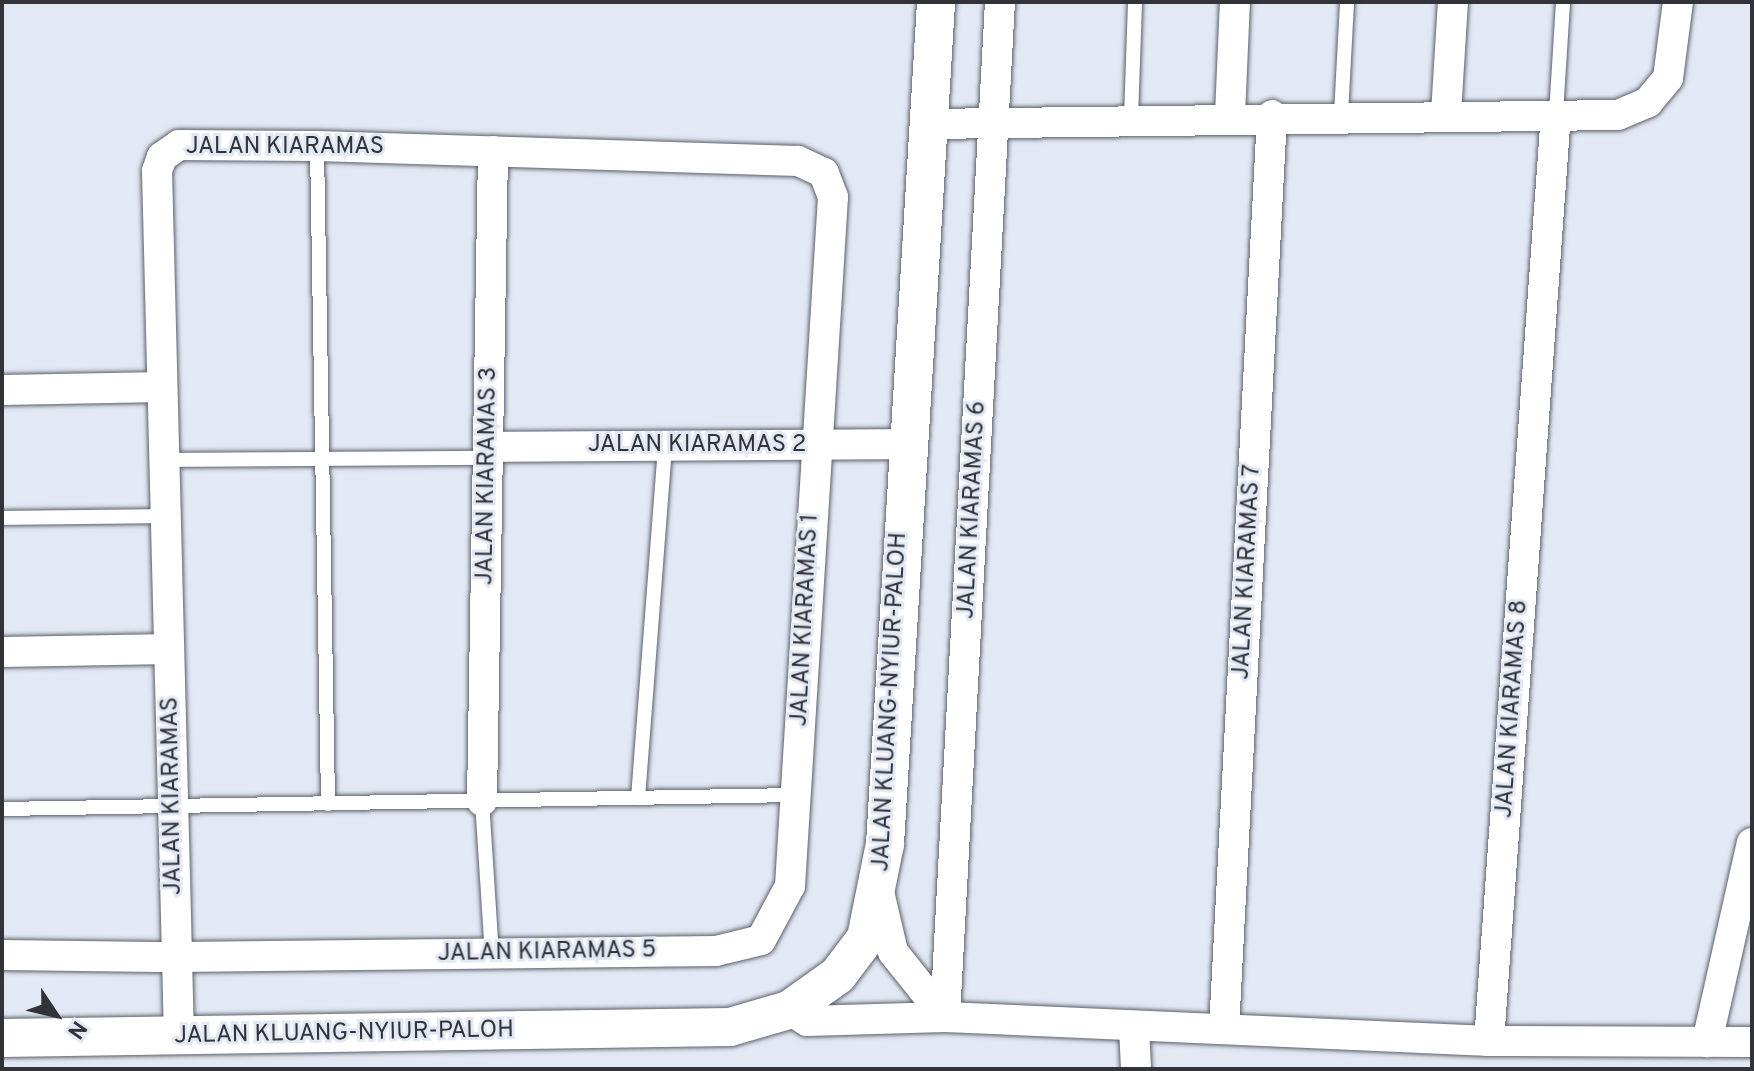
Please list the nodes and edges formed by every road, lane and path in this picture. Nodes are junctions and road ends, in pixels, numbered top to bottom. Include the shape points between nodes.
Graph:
1 (936, 2) edge
2 (1000, 2) edge
3 (1135, 2) edge
4 (1235, 2) edge
5 (1347, 2) edge
6 (1453, 2) edge
7 (1563, 2) edge
8 (1678, 2) edge
9 (1446, 113) junction
10 (1341, 114) junction
11 (1556, 114) junction
12 (1230, 115) junction
13 (1272, 115) junction
14 (1131, 118) junction
15 (994, 120) junction
16 (928, 124) junction
17 (317, 146) junction
18 (493, 151) junction
19 (162, 387) junction
20 (2, 390) edge
21 (906, 444) junction
22 (816, 445) junction
23 (665, 446) junction
24 (488, 453) junction
25 (322, 459) junction
26 (164, 460) junction
27 (166, 516) junction
28 (2, 518) edge
29 (169, 649) junction
30 (2, 652) edge
31 (795, 795) junction
32 (638, 798) junction
33 (482, 801) junction
34 (328, 804) junction
35 (173, 807) junction
36 (2, 809) edge
37 (1752, 843) edge
38 (879, 891) junction
39 (492, 954) junction
40 (2, 955) edge
41 (177, 957) junction
42 (789, 1010) junction
43 (945, 1017) junction
44 (1134, 1026) junction
45 (1224, 1029) junction
46 (179, 1037) junction
47 (2, 1038) edge
48 (1489, 1041) junction
49 (1707, 1042) junction
50 (1752, 1042) edge
51 (1136, 1069) edge

1 - 16 street, JALAN KLUANG-NYIUR-PALOH
2 - 15 street, JALAN KIARAMAS 6
3 - 14 lane
4 - 12 street
5 - 10 lane
6 - 9 street
7 - 11 lane
8 - 11 street via 1668,78 1648,102 1618,115
9 - 10 street
9 - 11 street
10 - 13 street
11 - 48 street, JALAN KIARAMAS 8
12 - 13 street
12 - 14 street
13 - 45 street, JALAN KIARAMAS 7
14 - 15 street
15 - 16 street
15 - 43 street, JALAN KIARAMAS 6
16 - 21 street, JALAN KLUANG-NYIUR-PALOH
17 - 18 street, JALAN KIARAMAS
17 - 19 street, JALAN KIARAMAS via 179,145 162,157
17 - 25 lane
18 - 22 street, JALAN KIARAMAS via 798,161 824,173 833,197
18 - 24 street, JALAN KIARAMAS 3
19 - 20 street
19 - 26 street, JALAN KIARAMAS
21 - 22 street, JALAN KIARAMAS 2
21 - 38 street, JALAN KLUANG-NYIUR-PALOH
22 - 23 street, JALAN KIARAMAS 2
22 - 31 street, JALAN KIARAMAS 1
23 - 24 street, JALAN KIARAMAS 2
23 - 32 lane
24 - 25 lane
24 - 33 street, JALAN KIARAMAS 3
25 - 26 lane
25 - 34 lane
26 - 27 street, JALAN KIARAMAS
27 - 28 lane
27 - 29 street, JALAN KIARAMAS
29 - 30 street
29 - 35 street, JALAN KIARAMAS
31 - 32 lane
31 - 39 street, JALAN KIARAMAS 5 via 790,886 761,940 740,950
32 - 33 lane
33 - 34 lane
33 - 39 lane
34 - 35 lane
35 - 36 lane
35 - 41 street, JALAN KIARAMAS
37 - 49 street
38 - 42 street, JALAN KLUANG-NYIUR-PALOH via 866,938 838,975
38 - 43 street via 893,952
39 - 41 street, JALAN KIARAMAS 5
40 - 41 street, JALAN KIARAMAS 5
41 - 46 street, JALAN KIARAMAS
42 - 43 street via 807,1021
42 - 46 street, JALAN KLUANG-NYIUR-PALOH via 730,1027
43 - 44 street
44 - 45 street
44 - 51 street
45 - 48 street
46 - 47 street, JALAN KLUANG-NYIUR-PALOH
48 - 49 street
49 - 50 street

